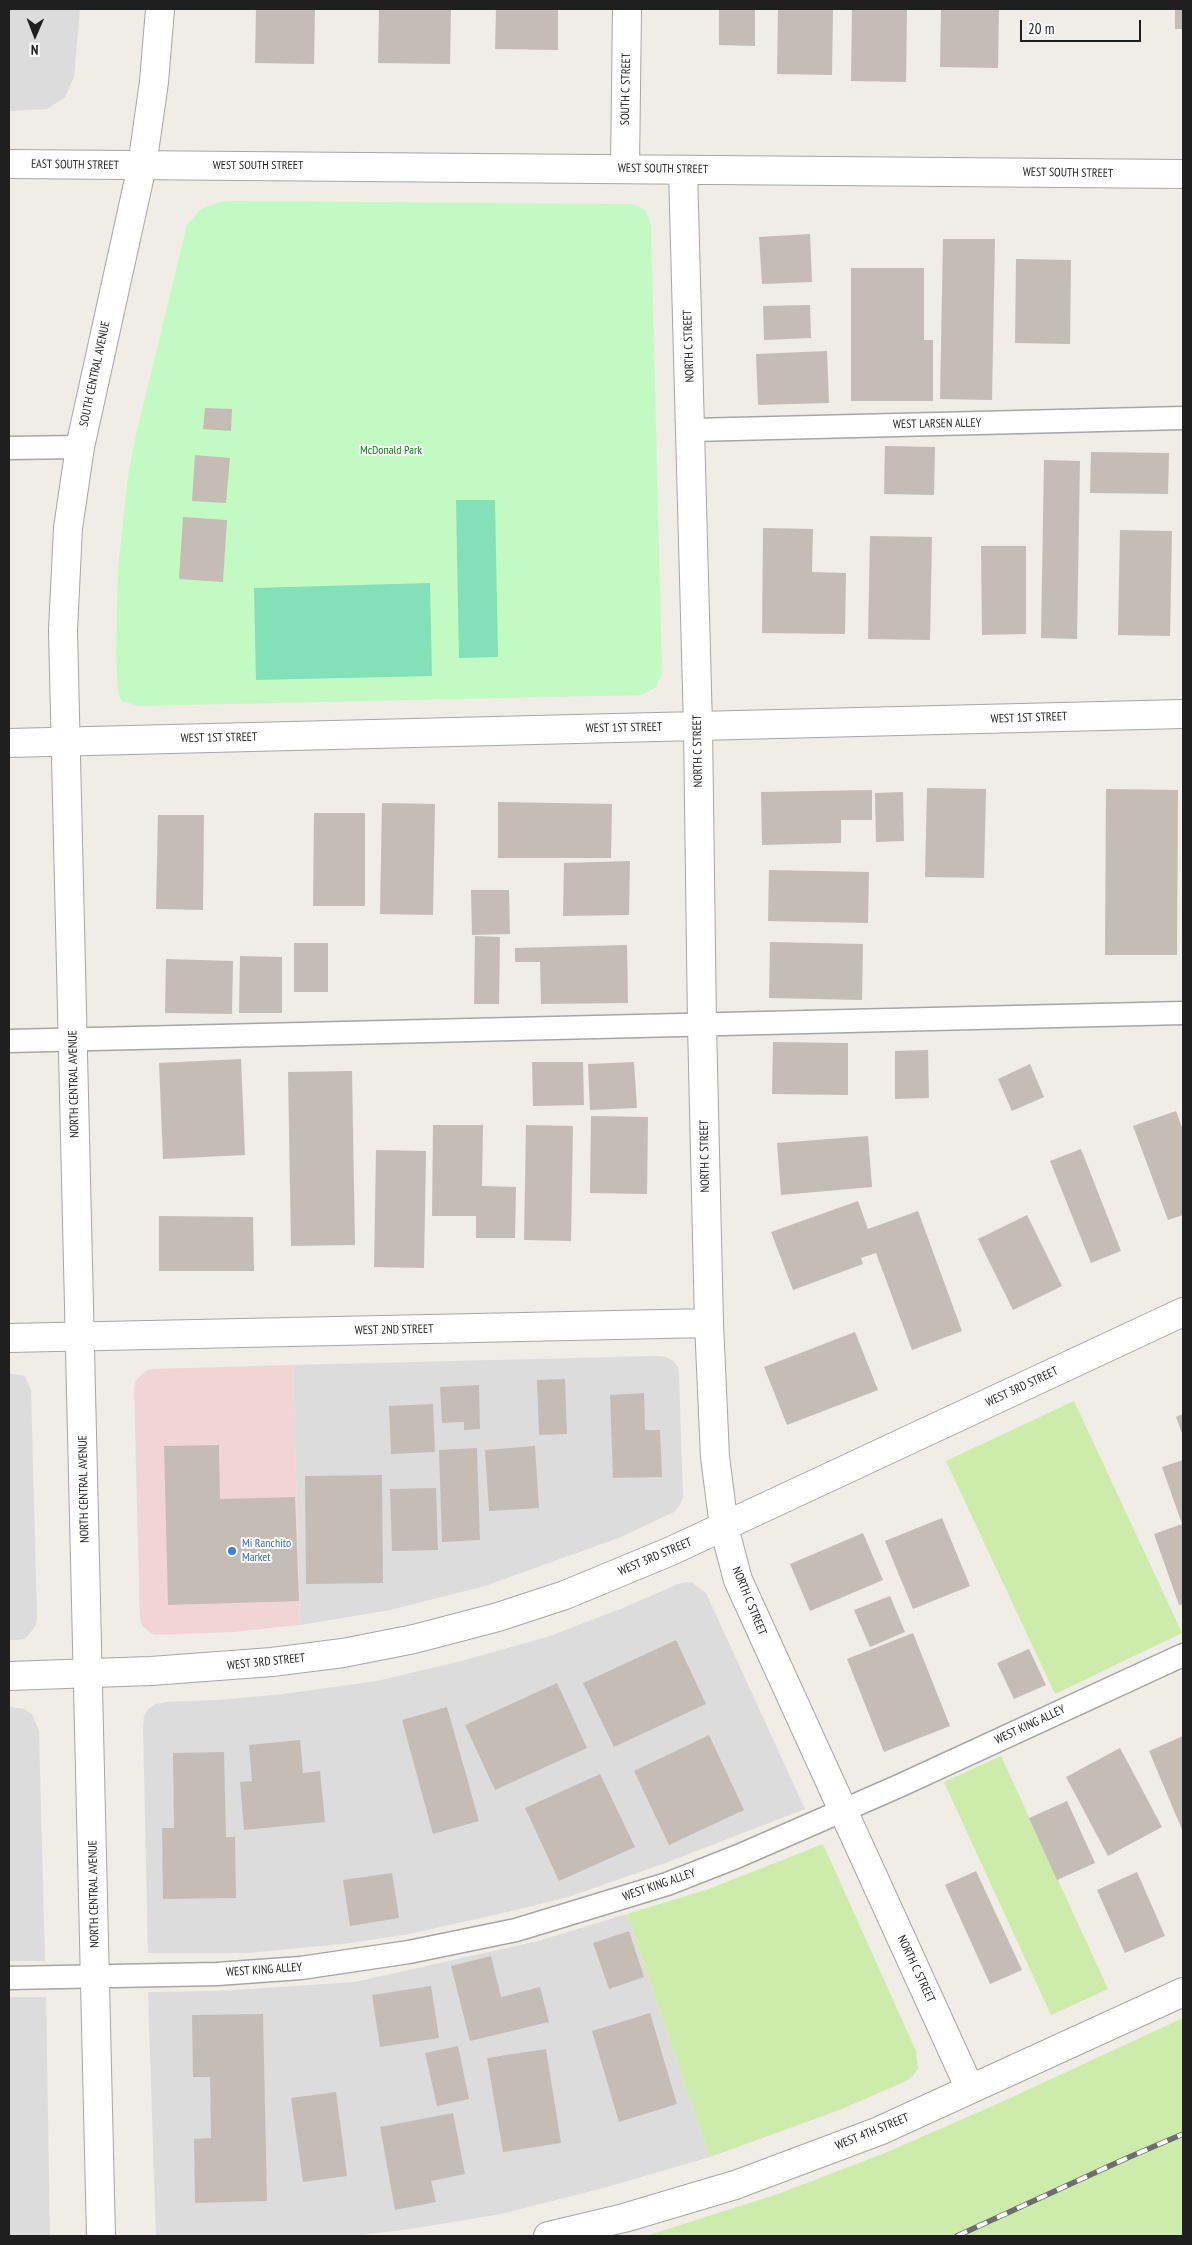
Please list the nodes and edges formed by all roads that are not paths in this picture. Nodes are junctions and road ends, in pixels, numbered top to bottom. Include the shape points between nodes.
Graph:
1 (160, 9) edge
2 (627, 9) edge
3 (9, 164) edge
4 (142, 166) junction
5 (625, 169) junction
6 (683, 170) junction
7 (1183, 174) edge
8 (1183, 418) edge
9 (692, 430) junction
10 (80, 447) junction
11 (9, 448) edge
12 (1183, 714) edge
13 (698, 727) junction
14 (65, 742) junction
15 (9, 743) edge
16 (1183, 1013) edge
17 (702, 1024) junction
18 (73, 1039) junction
19 (9, 1041) edge
20 (1183, 1312) edge
21 (709, 1323) junction
22 (80, 1336) junction
23 (9, 1338) edge
24 (724, 1527) junction
25 (1183, 1655) edge
26 (89, 1674) junction
27 (9, 1676) edge
28 (843, 1811) junction
29 (9, 1978) edge
30 (96, 1978) junction
31 (1183, 1992) edge
32 (970, 2088) junction
33 (101, 2236) edge
34 (548, 2236) edge

1 - 4 street, SOUTH CENTRAL AVENUE
2 - 5 street, SOUTH C STREET
3 - 4 street, EAST SOUTH STREET
4 - 5 street, WEST SOUTH STREET
4 - 10 street, SOUTH CENTRAL AVENUE
5 - 6 street, WEST SOUTH STREET
6 - 7 street, WEST SOUTH STREET
6 - 9 street, NORTH C STREET
8 - 9 lane, WEST LARSEN ALLEY
9 - 13 street, NORTH C STREET
10 - 11 lane
10 - 14 street, SOUTH CENTRAL AVENUE via 67,547 63,630
12 - 13 street, WEST 1ST STREET
13 - 14 street, WEST 1ST STREET
13 - 17 street, NORTH C STREET
14 - 15 street, WEST 1ST STREET
14 - 18 street, NORTH CENTRAL AVENUE
16 - 17 lane
17 - 18 lane
17 - 21 street, NORTH C STREET
18 - 19 lane
18 - 22 street, NORTH CENTRAL AVENUE
20 - 24 street, WEST 3RD STREET
21 - 22 street, WEST 2ND STREET
21 - 24 street, NORTH C STREET via 714,1456
22 - 23 street, WEST 2ND STREET
22 - 26 street, NORTH CENTRAL AVENUE
24 - 26 street, WEST 3RD STREET via 566,1595 414,1639 272,1662
24 - 28 street, NORTH C STREET via 738,1580
25 - 28 lane, WEST KING ALLEY
26 - 27 street, WEST 3RD STREET
26 - 30 street, NORTH CENTRAL AVENUE
28 - 30 lane, WEST KING ALLEY via 667,1884 516,1930 409,1952 301,1968
28 - 32 street, NORTH C STREET
29 - 30 lane, WEST KING ALLEY
30 - 33 street, NORTH CENTRAL AVENUE
31 - 32 street, WEST 4TH STREET
32 - 34 street, WEST 4TH STREET via 879,2131 735,2185 624,2218

